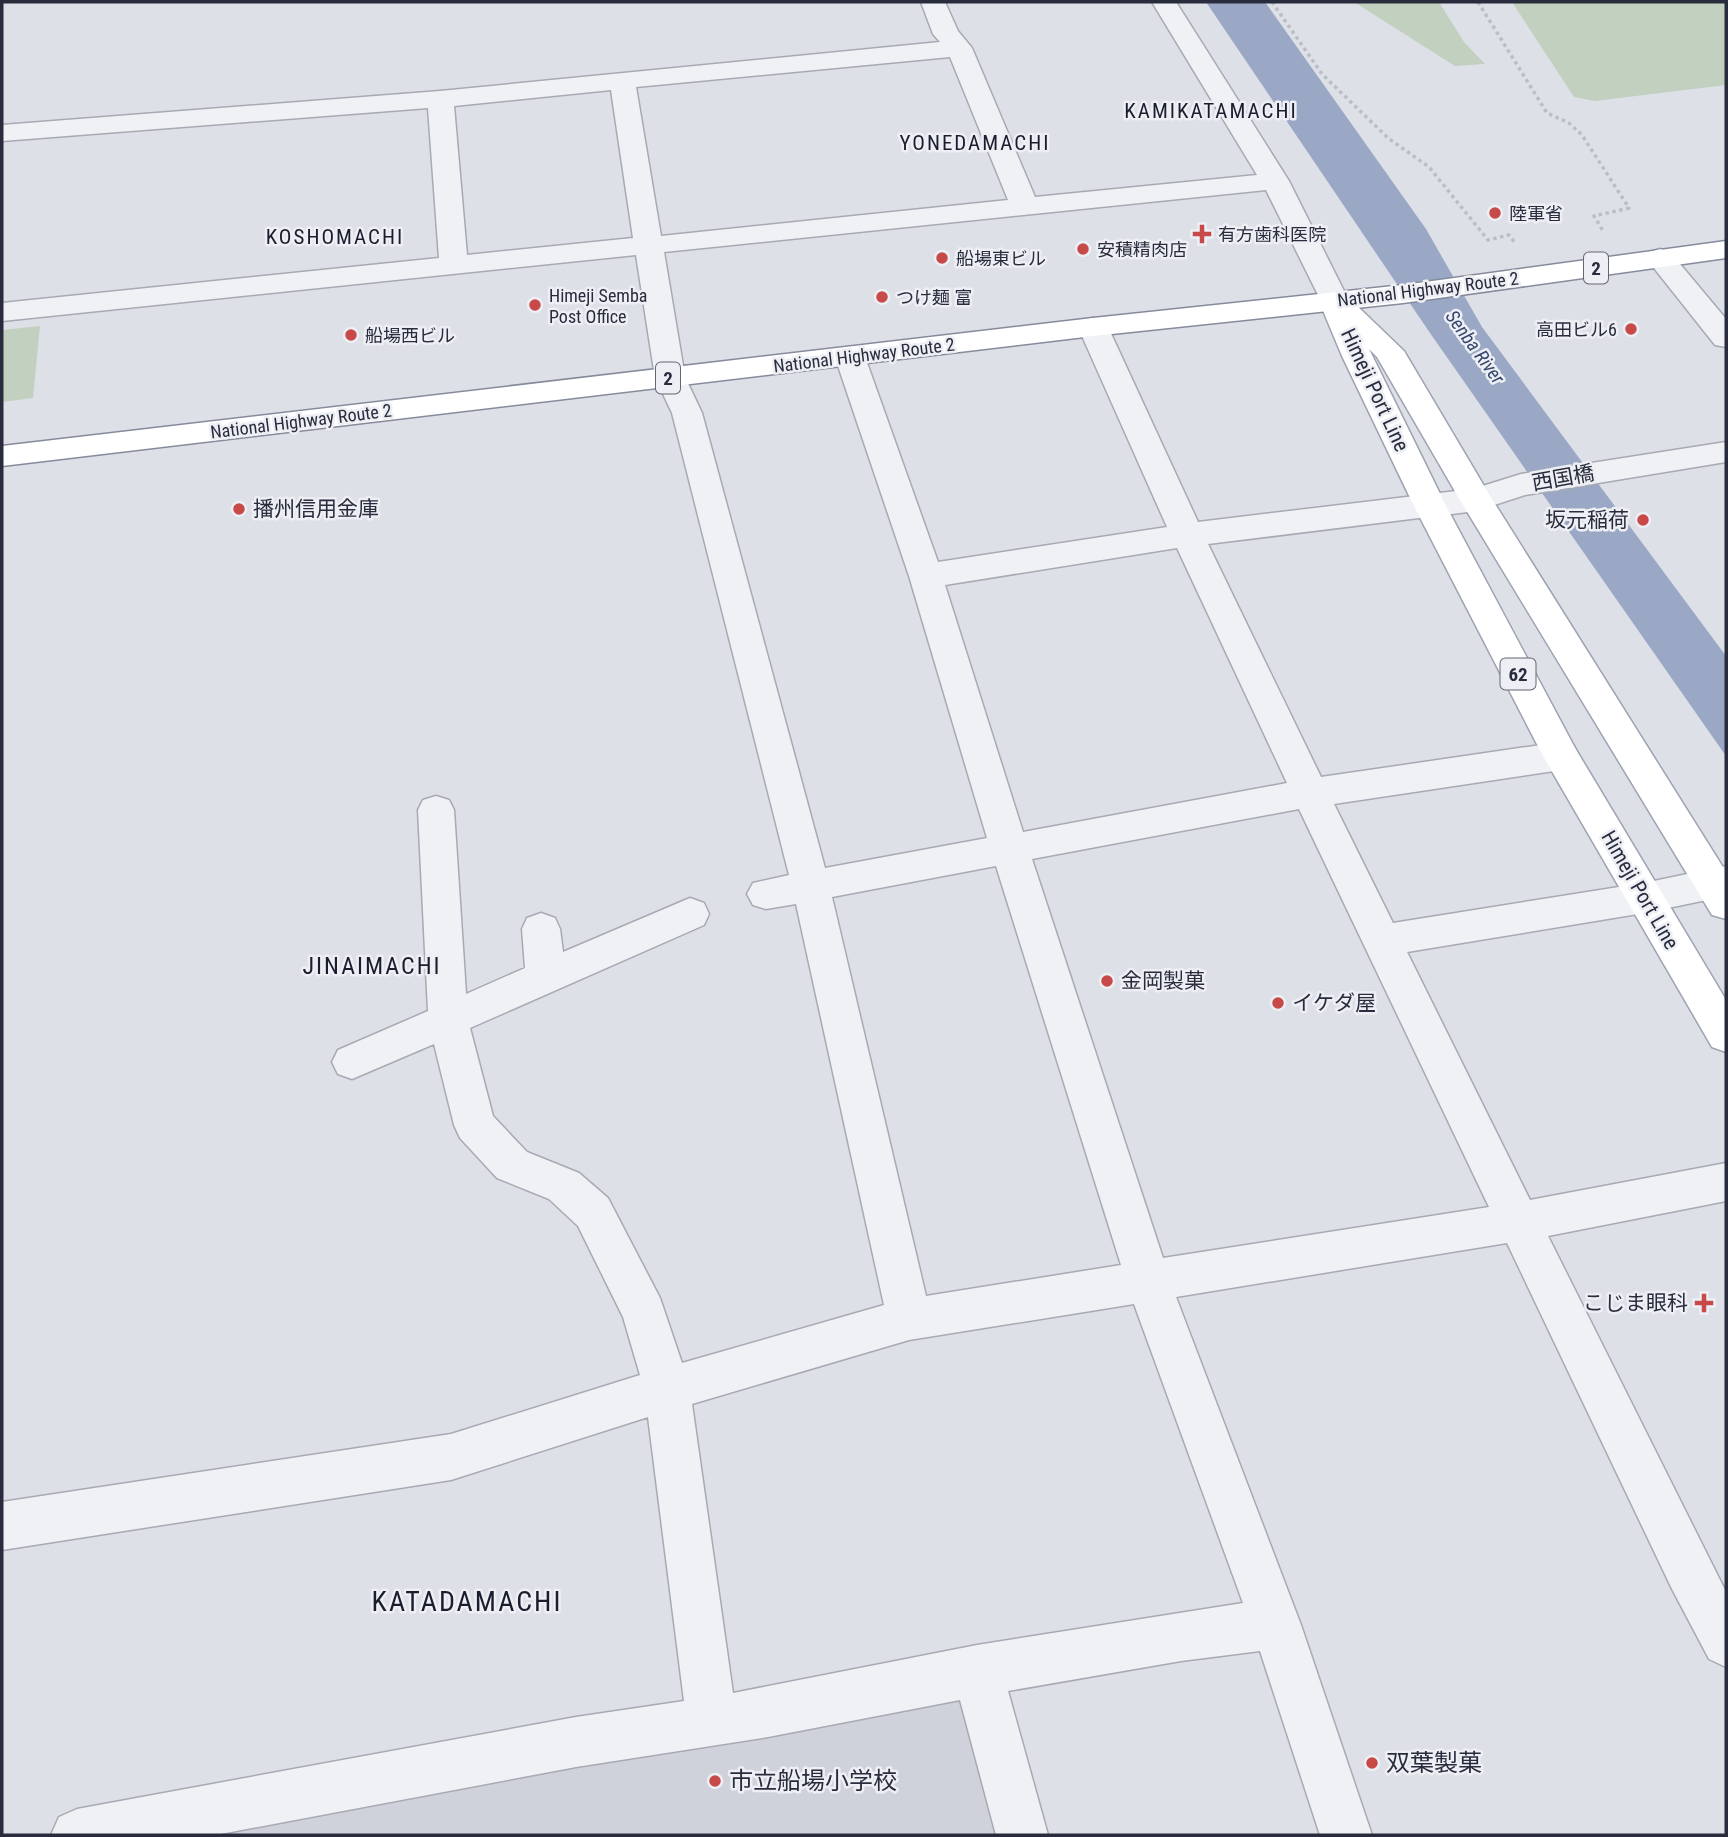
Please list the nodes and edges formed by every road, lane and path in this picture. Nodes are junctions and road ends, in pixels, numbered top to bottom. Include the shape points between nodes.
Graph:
1 (933, 2) edge
2 (1164, 2) edge
3 (1272, 2) edge
4 (1478, 2) edge
5 (959, 48) junction
6 (622, 80) junction
7 (440, 99) junction
8 (2, 133) edge
9 (1275, 181) junction
10 (1024, 205) junction
11 (1605, 234) dead end
12 (1525, 241) dead end
13 (649, 247) junction
14 (1726, 249) edge
15 (1660, 258) junction
16 (454, 266) junction
17 (1334, 301) junction
18 (2, 312) edge
19 (1093, 327) junction
20 (1726, 338) edge
21 (850, 357) junction
22 (670, 377) junction
23 (1726, 452) edge
24 (2, 456) edge
25 (1476, 500) junction
26 (1430, 506) junction
27 (1186, 535) junction
28 (926, 576) junction
29 (1561, 756) junction
30 (1310, 793) junction
31 (436, 810) dead end
32 (1010, 851) junction
33 (811, 887) junction
34 (1722, 889) edge
35 (766, 894) dead end
36 (1644, 898) junction
37 (690, 914) dead end
38 (541, 929) dead end
39 (1384, 940) junction
40 (546, 977) junction
41 (447, 1020) junction
42 (1726, 1035) edge
43 (352, 1062) dead end
44 (1726, 1182) edge
45 (1519, 1222) junction
46 (1148, 1281) junction
47 (909, 1319) junction
48 (667, 1389) junction
49 (2, 1526) edge
50 (1276, 1625) junction
51 (1726, 1642) edge
52 (978, 1670) junction
53 (712, 1720) junction
54 (77, 1835) edge
55 (1022, 1835) edge
56 (1346, 1835) edge

1 - 5 street via 946,34
2 - 9 street
3 - 12 path via 1315,66 1394,144 1421,166 1429,167 1488,240 1509,235 1514,243
4 - 11 path via 1547,113 1582,135 1629,208 1594,216
5 - 6 street
5 - 10 street
6 - 7 street
6 - 13 street
7 - 8 street
7 - 16 street
9 - 10 street
9 - 17 street
10 - 13 street
13 - 16 street
13 - 22 street
14 - 15 main road, National Highway Route 2 / 2
15 - 17 main road, National Highway Route 2 / 2
15 - 20 street
16 - 18 street
17 - 19 main road, National Highway Route 2 / 2
17 - 25 main road, Himeji Port Line via 1389,351
17 - 26 main road, Himeji Port Line / 62
19 - 21 main road, National Highway Route 2 / 2
19 - 27 street
21 - 22 main road, National Highway Route 2 / 2
21 - 28 street
22 - 24 main road, National Highway Route 2 / 2
22 - 33 street via 687,413
23 - 25 street, 西国橋 via 1521,485
25 - 26 street, 西国橋
25 - 34 main road, Himeji Port Line
26 - 27 street, 西国橋
26 - 29 main road, Himeji Port Line / 62
27 - 28 street, 西国橋
27 - 30 street
28 - 32 street
29 - 30 street
29 - 36 main road, Himeji Port Line / 62
30 - 32 street
30 - 39 street
31 - 41 street
32 - 33 street
32 - 46 street
33 - 35 street
33 - 47 street
34 - 36 street
36 - 39 street
36 - 42 main road, Himeji Port Line / 62
37 - 40 street
38 - 40 street
39 - 45 street
40 - 41 street
41 - 43 street
41 - 48 street via 475,1125 512,1165 564,1186 593,1212 644,1313
44 - 45 street
45 - 46 street
45 - 51 street
46 - 47 street
46 - 50 street
47 - 48 street
48 - 49 street via 451,1457
48 - 53 street
50 - 52 street via 1224,1629
50 - 56 street
52 - 53 street
52 - 55 street
53 - 54 street

